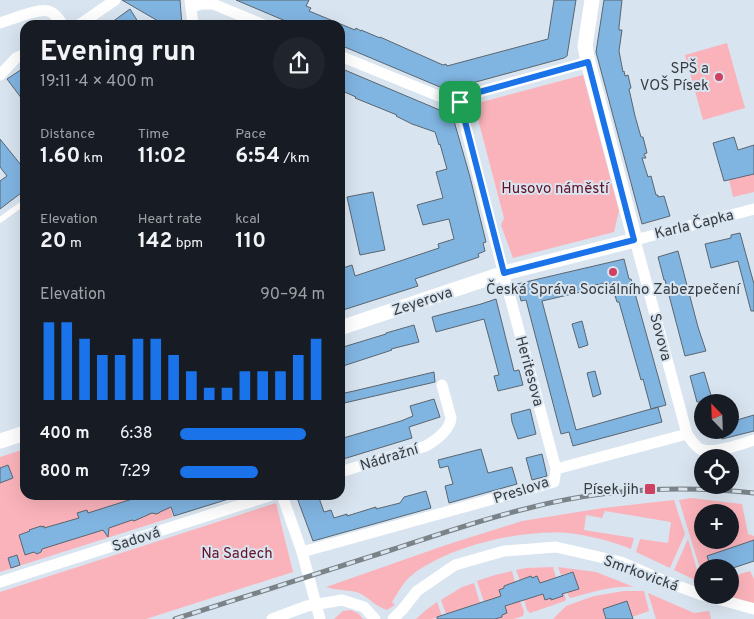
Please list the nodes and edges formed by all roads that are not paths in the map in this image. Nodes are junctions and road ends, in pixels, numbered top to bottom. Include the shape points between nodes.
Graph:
1 (115, 0) edge
2 (592, 0) edge
3 (190, 3) edge
4 (59, 20) edge
5 (86, 20) edge
6 (192, 20) edge
7 (252, 20) edge
8 (0, 23) edge
9 (20, 56) edge
10 (345, 58) edge
11 (0, 62) edge
12 (588, 62) junction
13 (0, 76) edge
14 (460, 102) junction
15 (20, 206) edge
16 (754, 209) edge
17 (0, 220) edge
18 (634, 240) junction
19 (504, 273) junction
20 (345, 326) edge
21 (442, 385) dead end
22 (687, 434) junction
23 (20, 435) edge
24 (754, 440) edge
25 (0, 442) edge
26 (556, 468) junction
27 (345, 470) edge
28 (256, 500) edge
29 (284, 500) edge
30 (302, 552) junction
31 (0, 582) edge
32 (694, 591) edge
33 (317, 604) junction
34 (736, 604) edge
35 (754, 609) edge
36 (272, 619) edge
37 (320, 619) edge
38 (375, 619) edge
39 (393, 619) edge

1 - 5 street
2 - 12 street via 585,46
3 - 6 street
3 - 7 street via 213,4
4 - 8 street via 44,10
9 - 11 street
9 - 13 street
10 - 14 street
12 - 14 street via 472,94
12 - 18 street
14 - 19 street, Heritesova
15 - 17 lane
16 - 18 street, Karla Čapka
18 - 19 street, Zeyerova
18 - 22 street, Sovova
19 - 20 street, Zeyerova
19 - 26 street, Heritesova
21 - 27 street, Nádražní via 451,423 437,440
22 - 24 street via 701,450 710,452
22 - 26 street, Preslova
23 - 25 street
26 - 30 street, Preslova via 554,482
28 - 31 street, Sadová
29 - 30 street
30 - 33 street
32 - 39 street, Smrkovická via 621,562 556,548 504,551 455,565 417,591
33 - 36 street
33 - 37 street
33 - 38 street via 342,600 364,607
34 - 35 street, Smrkovická

